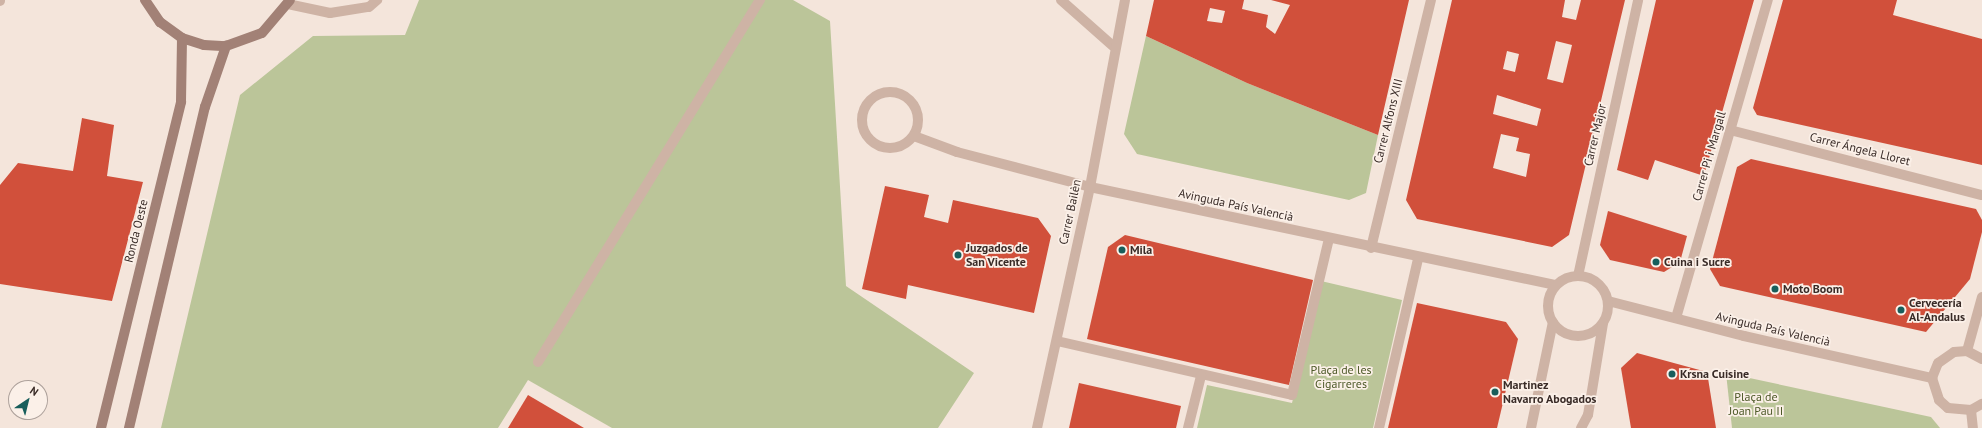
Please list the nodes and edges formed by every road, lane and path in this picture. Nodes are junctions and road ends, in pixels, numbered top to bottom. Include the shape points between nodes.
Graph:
1 (145, 0) edge
2 (377, 0) edge
3 (760, 0) edge
4 (1061, 0) edge
5 (1125, 0) edge
6 (1431, 0) edge
7 (1638, 0) edge
8 (1768, 0) edge
9 (289, 2) edge
10 (182, 38) junction
11 (226, 46) junction
12 (1113, 46) junction
13 (1730, 130) junction
14 (914, 136) junction
15 (1090, 187) junction
16 (1982, 194) edge
17 (1329, 238) junction
18 (1371, 248) junction
19 (1418, 259) junction
20 (1578, 276) junction
21 (1555, 286) junction
22 (1982, 297) edge
23 (1608, 301) junction
24 (1676, 318) junction
25 (1553, 322) junction
26 (1603, 323) junction
27 (1057, 341) junction
28 (1967, 351) junction
29 (1982, 359) edge
30 (538, 362) dead end
31 (1201, 376) junction
32 (1932, 378) junction
33 (1982, 404) edge
34 (1971, 410) junction
35 (101, 428) edge
36 (128, 428) edge
37 (1037, 428) edge
38 (1188, 428) edge
39 (1379, 428) edge
40 (1531, 428) edge
41 (1581, 428) edge
42 (1973, 428) edge

1 - 10 main road via 160,22
2 - 9 street via 370,7 330,13
3 - 30 street
4 - 12 street
5 - 12 street, Carrer Bailèn
6 - 18 street, Carrer Alfons XIII
7 - 20 street, Carrer Major
8 - 13 street, Carrer Pi i Margall
9 - 11 main road via 262,33
10 - 11 main road via 204,45
10 - 35 main road, Ronda Oeste via 181,102
11 - 36 main road via 205,107
12 - 15 street, Carrer Bailèn
13 - 16 street, Carrer Ángela Lloret
13 - 24 street, Carrer Pi i Margall
14 - 14 street via 919,117 910,99 892,91 873,97 861,114 864,133 879,147 899,148
14 - 15 street, Avinguda País Valencià via 957,152
15 - 17 street, Avinguda País Valencià
15 - 27 street, Carrer Bailèn
17 - 18 street, Avinguda País Valencià
17 - 31 street via 1292,395
18 - 19 street, Avinguda País Valencià
19 - 21 street, Avinguda País Valencià
19 - 39 street
20 - 21 street
20 - 23 street via 1596,281
21 - 25 street via 1549,299
22 - 28 street
23 - 24 street, Avinguda País Valencià
23 - 26 street
24 - 32 street, Avinguda País Valencià
25 - 26 street via 1562,332 1581,336 1594,332
25 - 40 street
26 - 41 street via 1588,415
27 - 31 street
27 - 37 street, Carrer Bailèn
28 - 29 street
28 - 32 street via 1945,357
31 - 38 street
32 - 34 street via 1939,400 1958,411
33 - 34 street
34 - 42 street

